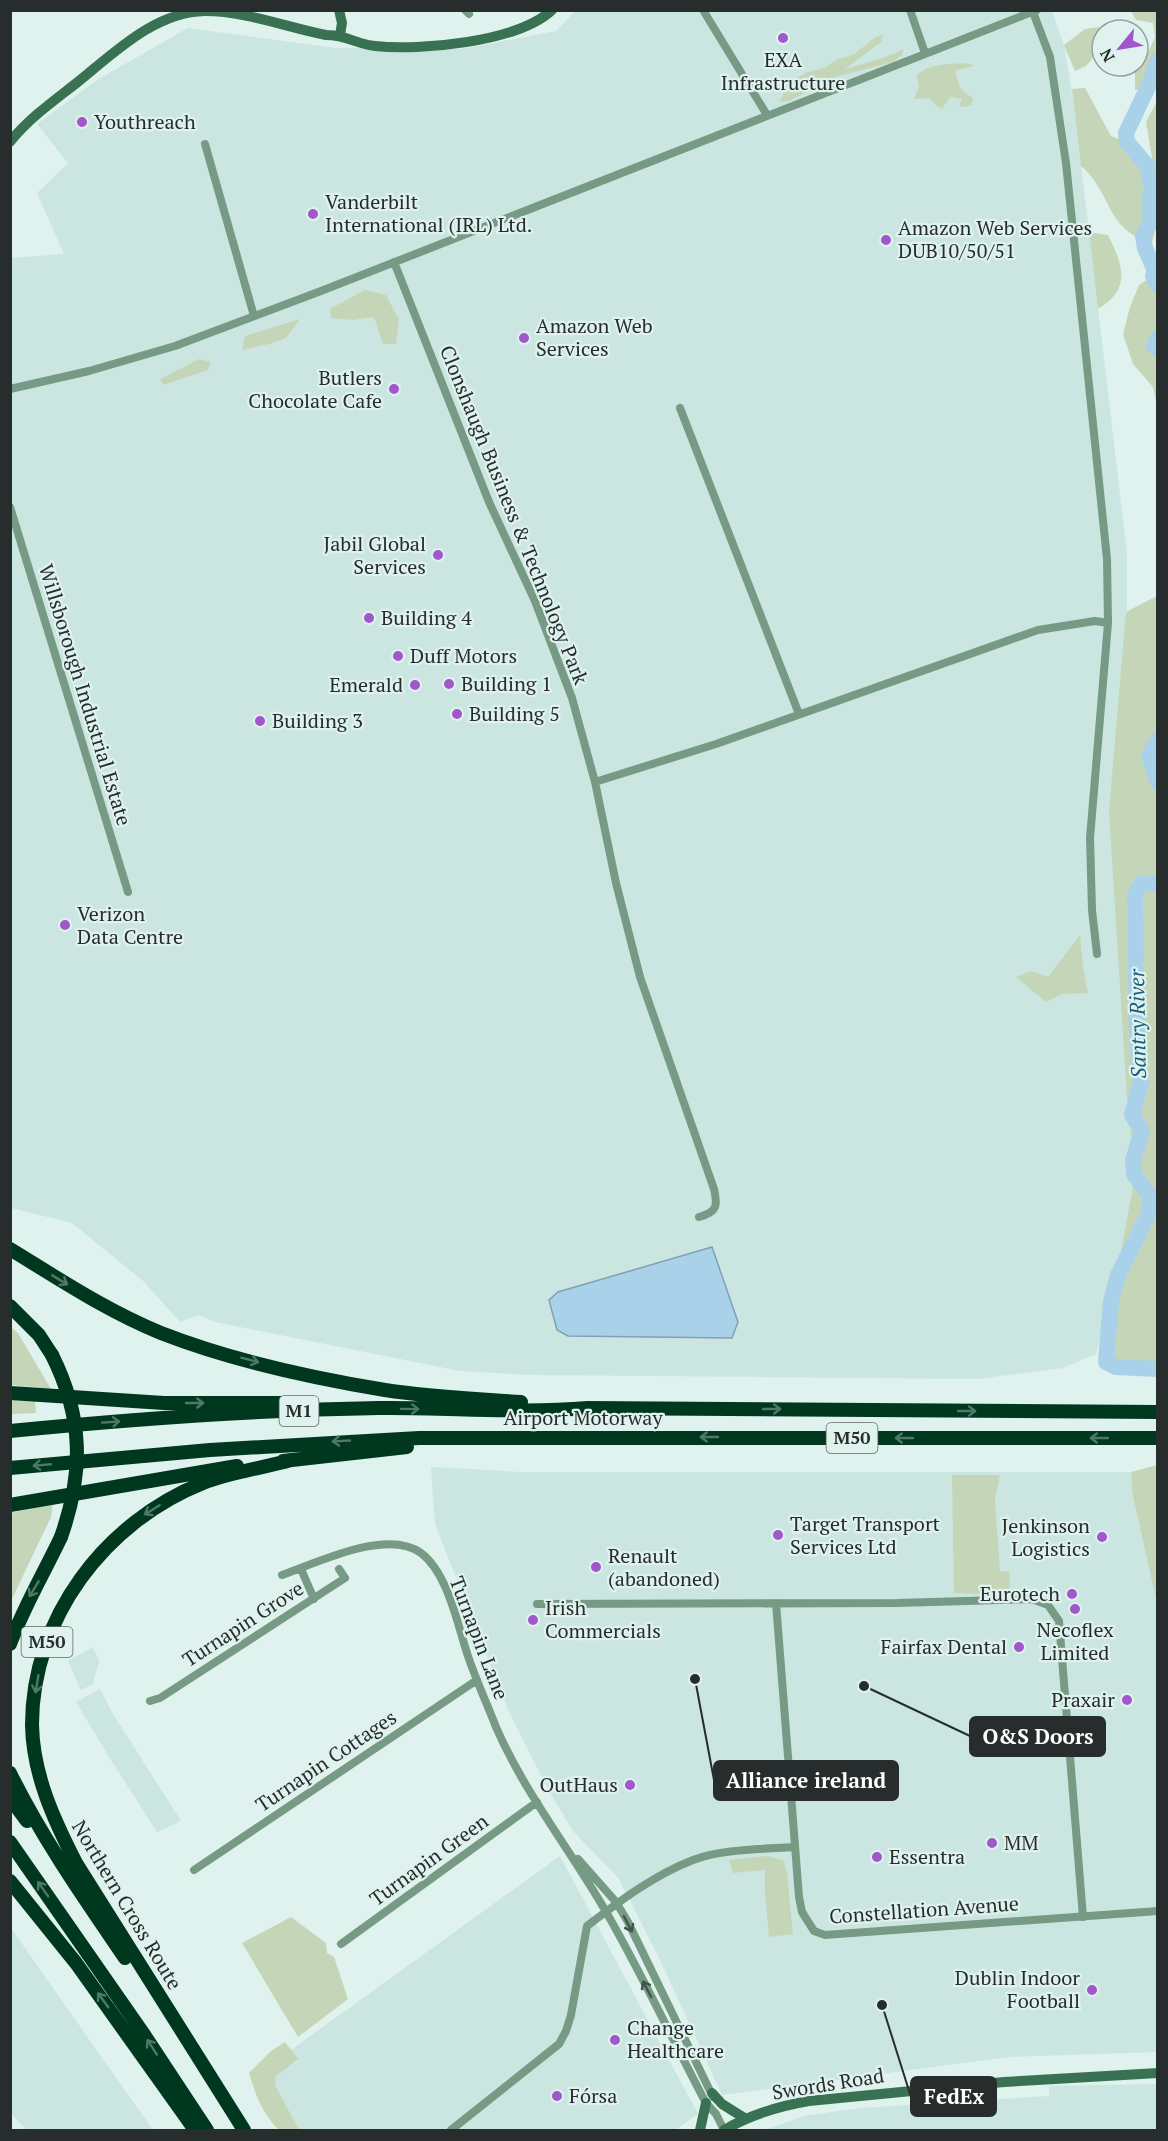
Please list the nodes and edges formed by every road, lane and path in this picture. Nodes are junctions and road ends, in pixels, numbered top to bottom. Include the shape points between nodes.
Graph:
1 (339, 10) edge
2 (552, 10) edge
3 (703, 10) edge
4 (910, 10) edge
5 (1035, 11) edge
6 (249, 14) edge
7 (340, 35) junction
8 (925, 53) junction
9 (767, 115) junction
10 (10, 142) edge
11 (205, 144) dead end
12 (394, 262) junction
13 (254, 316) junction
14 (10, 389) edge
15 (680, 408) dead end
16 (10, 507) edge
17 (1108, 622) junction
18 (799, 714) junction
19 (595, 782) junction
20 (128, 892) dead end
21 (1097, 954) dead end
22 (699, 1217) dead end
23 (10, 1248) edge
24 (10, 1306) edge
25 (10, 1393) edge
26 (380, 1408) junction
27 (588, 1408) junction
28 (1158, 1413) edge
29 (10, 1431) edge
30 (547, 1437) junction
31 (1158, 1438) edge
32 (291, 1460) junction
33 (10, 1468) edge
34 (10, 1505) edge
35 (301, 1569) junction
36 (339, 1569) dead end
37 (282, 1575) dead end
38 (314, 1599) junction
39 (776, 1602) junction
40 (537, 1604) dead end
41 (10, 1644) edge
42 (477, 1680) junction
43 (150, 1701) dead end
44 (10, 1773) edge
45 (10, 1798) edge
46 (537, 1802) junction
47 (10, 1842) edge
48 (566, 1846) junction
49 (794, 1847) junction
50 (194, 1870) dead end
51 (11, 1881) edge
52 (76, 1885) junction
53 (616, 1902) junction
54 (606, 1911) junction
55 (1158, 1911) edge
56 (1083, 1917) junction
57 (341, 1944) dead end
58 (1158, 2073) edge
59 (709, 2098) junction
60 (746, 2119) junction
61 (195, 2130) edge
62 (207, 2130) edge
63 (243, 2130) edge
64 (451, 2130) edge
65 (700, 2130) edge
66 (724, 2130) edge

1 - 7 street
2 - 7 street via 521,29 452,44 375,46
3 - 9 street
4 - 8 street
5 - 8 street
5 - 17 street via 1050,57 1066,163 1105,524
6 - 7 street via 326,35
6 - 10 street via 203,11 159,23 58,97
8 - 9 street
9 - 12 street
11 - 13 street
12 - 13 street
12 - 19 street, Clonshaugh Business & Technology Park via 489,502 535,601 572,698
13 - 14 street via 175,346
15 - 18 street
16 - 20 street, Willsborough Industrial Estate
17 - 18 street via 1038,630
17 - 21 street via 1090,838
18 - 19 street
19 - 22 street, Clonshaugh Business & Technology Park via 640,977 717,1201 710,1214
23 -> 27 highway, M50 via 120,1314 193,1345 387,1390
24 -> 41 highway, bridge via 39,1335 62,1374 71,1400 78,1448 72,1499 61,1537
25 -> 26 highway via 164,1403 353,1404
26 -> 27 highway, Airport Motorway / M1 via 550,1412
29 -> 26 highway, Airport Motorway / M1 via 193,1415
27 -> 28 highway, Airport Motorway / M50
31 -> 30 highway, Airport Motorway / M50
30 - 32 highway, M50 via 444,1443
30 -> 33 highway, Airport Motorway / M1 via 339,1441
32 - 34 highway
32 -> 63 highway, Northern Cross Route / M50 via 204,1483 148,1512 107,1546 71,1590 58,1616 36,1683 32,1726 42,1788 76,1863
35 - 37 street, Turnapin Lane
35 - 38 street
35 - 42 street, Turnapin Lane via 374,1545 391,1544 420,1553 443,1586
36 - 38 street, Turnapin Grove via 345,1578
38 - 43 street, Turnapin Grove
39 - 40 street
39 - 49 street, Constellation Avenue
39 - 56 street via 1032,1599 1048,1605 1059,1621
42 - 46 street, Turnapin Lane via 516,1771
42 - 50 street, Turnapin Cottages
44 - 52 highway
45 - 52 highway, M50
46 - 48 street, Turnapin Lane
46 - 57 street, Turnapin Green
62 -> 47 highway
48 - 53 street, Turnapin Lane
48 - 54 street, Turnapin Lane
49 - 53 street via 694,1859
49 - 56 street, Constellation Avenue via 802,1912 814,1931 825,1935
61 -> 51 highway via 76,1963
52 - 63 highway, M50
53 - 54 street
53 -> 59 street, Turnapin Lane
59 -> 54 street, Turnapin Lane
54 - 64 street via 584,1931 571,2015 559,2044
55 - 56 street, Constellation Avenue
58 - 60 street, Swords Road via 1004,2082 840,2098 783,2106
59 - 60 street
59 - 65 street
59 - 66 street, Turnapin Lane
60 - 66 street, Swords Road

